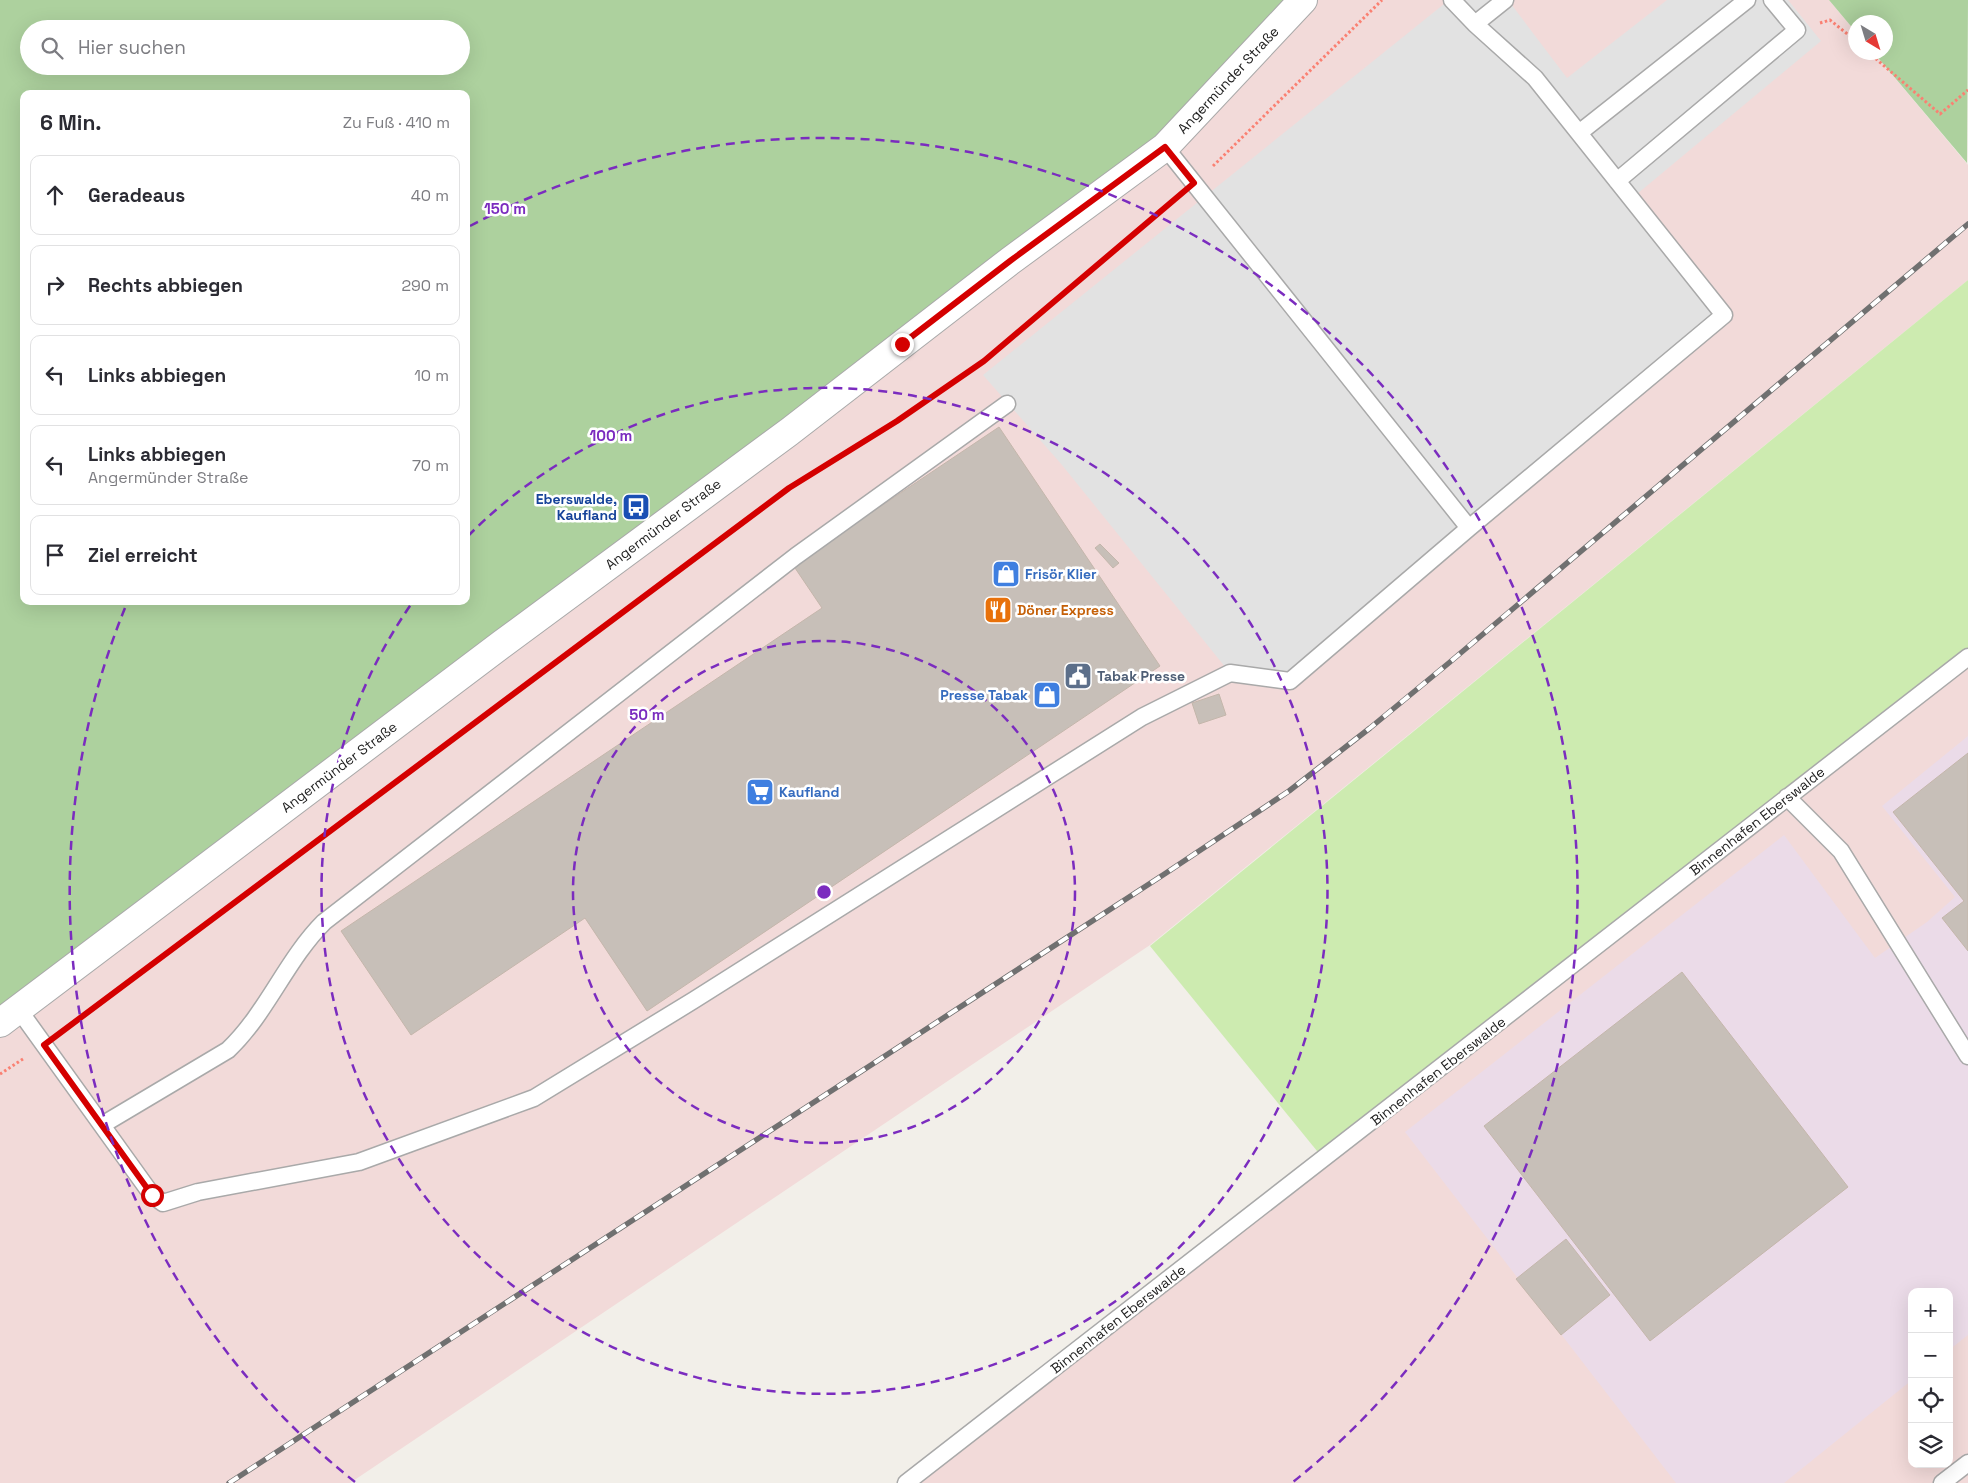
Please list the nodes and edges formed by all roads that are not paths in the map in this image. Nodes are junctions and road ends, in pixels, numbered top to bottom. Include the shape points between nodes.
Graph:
1 (1303, 0) edge
2 (1452, 0) edge
3 (1505, 0) edge
4 (1747, 0) edge
5 (1772, 0) edge
6 (1475, 24) junction
7 (1579, 133) junction
8 (1165, 147) junction
9 (1617, 181) junction
10 (1007, 404) dead end
11 (1469, 528) junction
12 (1968, 657) edge
13 (1787, 797) junction
14 (9, 1016) edge
15 (1968, 1056) edge
16 (102, 1125) junction
17 (1968, 1463) edge
18 (906, 1483) edge
19 (1942, 1483) edge

1 - 8 street, Angermünder Straße
2 - 6 lane
3 - 6 lane
4 - 7 lane
5 - 9 lane via 1797,30
6 - 7 lane via 1535,78
7 - 9 lane
8 - 11 lane
8 - 14 street, Angermünder Straße
9 - 11 lane via 1724,315
10 - 16 lane via 796,556 324,922 308,938 245,1034 228,1050
11 - 16 lane via 1290,681 1230,673 1142,717 534,1098 359,1162 198,1192 163,1203 152,1195
12 - 13 lane, Binnenhafen Eberswalde
13 - 15 lane via 1841,851
13 - 18 lane, Binnenhafen Eberswalde
14 - 16 lane via 44,1045
17 - 19 lane

